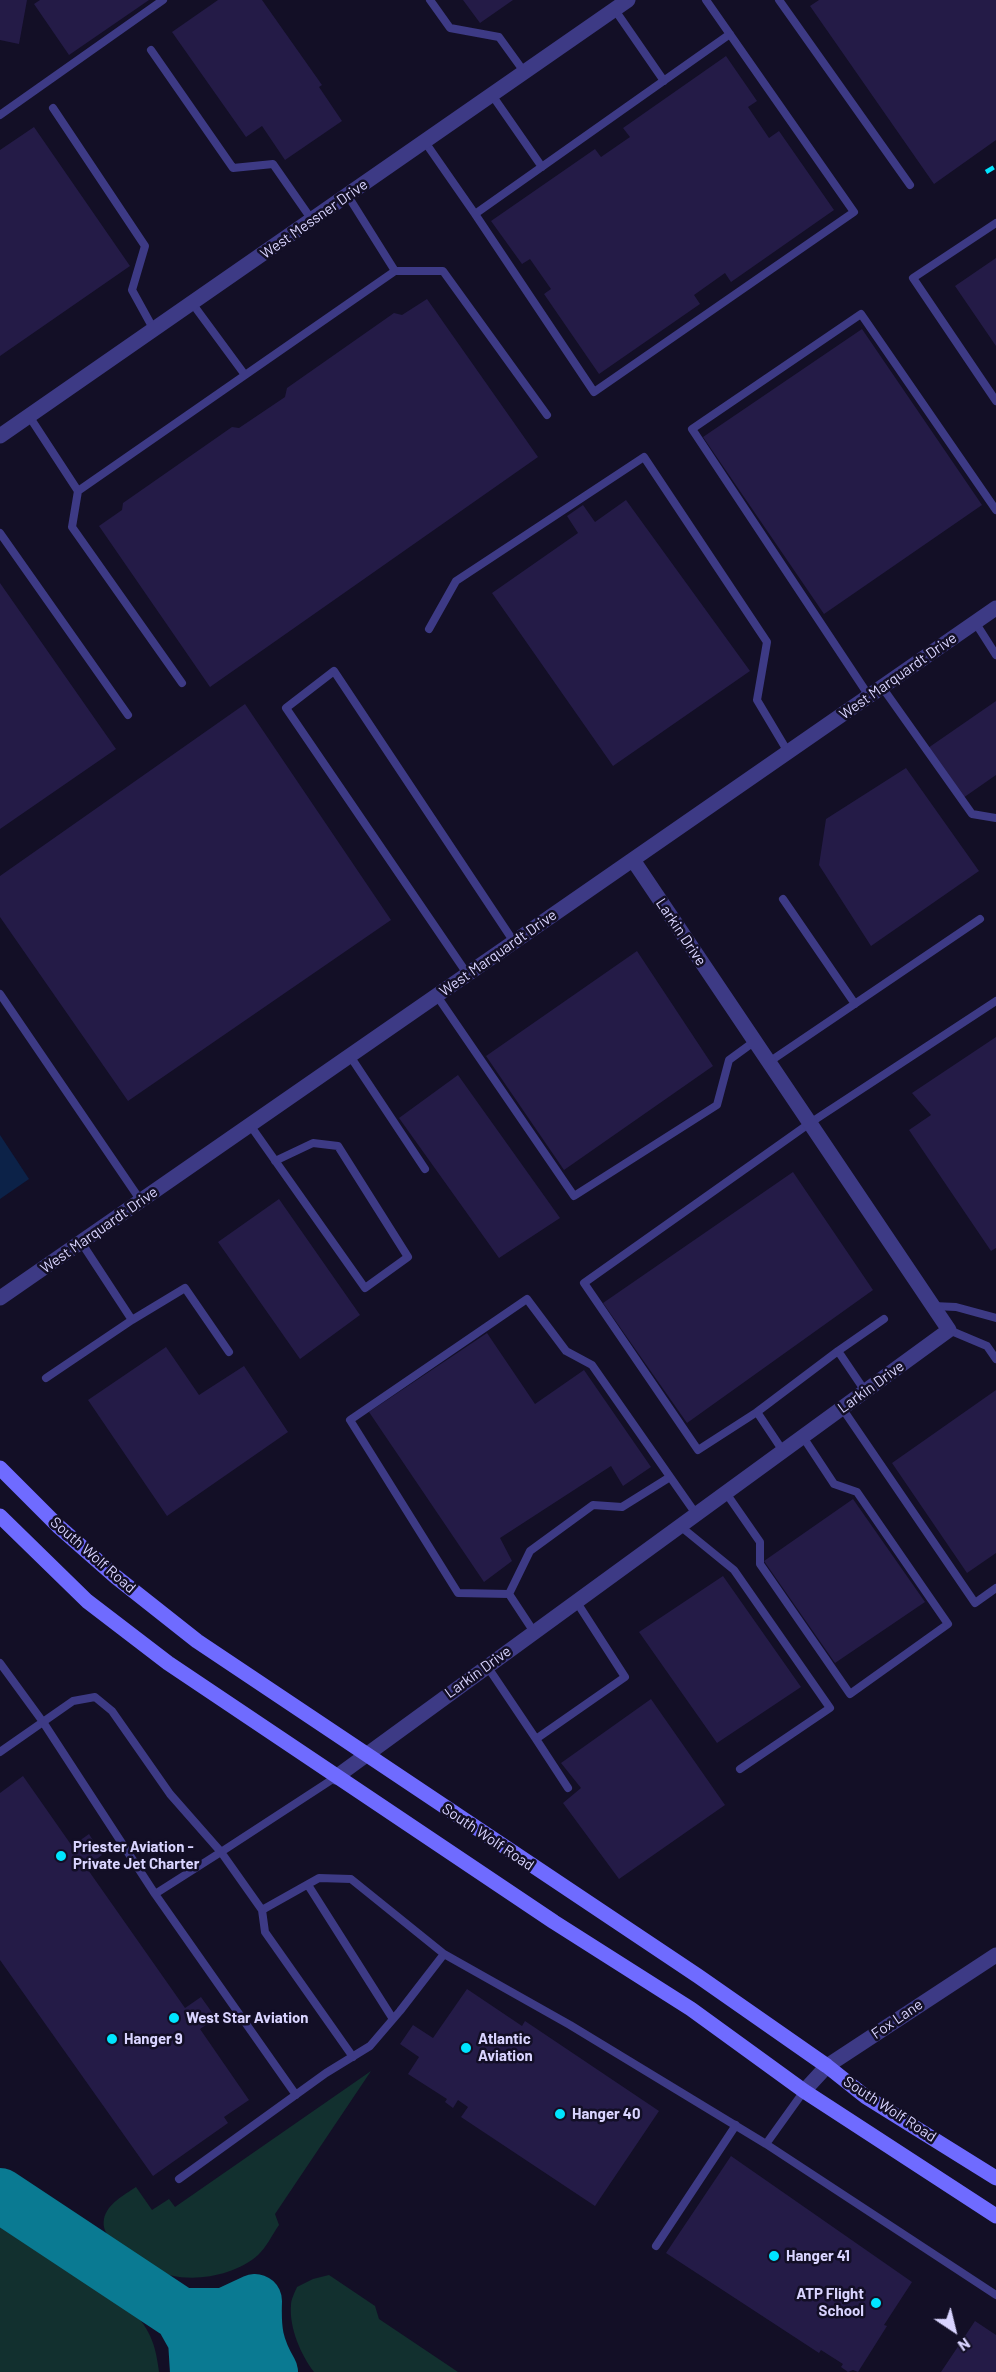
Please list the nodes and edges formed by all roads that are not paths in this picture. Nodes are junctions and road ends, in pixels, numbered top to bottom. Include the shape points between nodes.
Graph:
1 (163, 0) edge
2 (430, 0) edge
3 (628, 0) edge
4 (706, 0) edge
5 (779, 0) edge
6 (615, 9) junction
7 (730, 34) junction
8 (151, 50) dead end
9 (525, 73) junction
10 (664, 81) junction
11 (492, 95) junction
12 (52, 108) dead end
13 (0, 115) edge
14 (425, 142) junction
15 (542, 166) junction
16 (909, 185) dead end
17 (348, 196) junction
18 (475, 214) junction
19 (312, 220) junction
20 (996, 223) edge
21 (395, 271) junction
22 (192, 303) junction
23 (154, 330) junction
24 (245, 375) junction
25 (996, 401) edge
26 (547, 415) dead end
27 (29, 416) junction
28 (0, 436) edge
29 (78, 490) junction
30 (996, 510) edge
31 (0, 533) edge
32 (996, 608) edge
33 (975, 622) junction
34 (429, 629) dead end
35 (996, 655) edge
36 (182, 683) dead end
37 (882, 687) junction
38 (869, 696) junction
39 (128, 715) dead end
40 (788, 752) junction
41 (996, 818) edge
42 (633, 860) junction
43 (783, 899) dead end
44 (980, 919) dead end
45 (514, 942) junction
46 (468, 975) junction
47 (0, 994) edge
48 (436, 996) junction
49 (996, 1001) edge
50 (855, 1004) junction
51 (755, 1041) junction
52 (350, 1056) junction
53 (769, 1062) junction
54 (810, 1123) junction
55 (250, 1125) junction
56 (275, 1161) junction
57 (425, 1169) dead end
58 (141, 1201) junction
59 (81, 1242) junction
60 (0, 1298) edge
61 (933, 1306) junction
62 (996, 1318) edge
63 (884, 1319) dead end
64 (132, 1320) junction
65 (950, 1330) junction
66 (838, 1351) junction
67 (229, 1352) dead end
68 (996, 1359) edge
69 (46, 1378) dead end
70 (866, 1391) junction
71 (842, 1408) junction
72 (757, 1412) junction
73 (803, 1437) junction
74 (783, 1451) junction
75 (0, 1468) edge
76 (670, 1477) junction
77 (726, 1493) junction
78 (696, 1514) junction
79 (0, 1516) edge
80 (680, 1526) junction
81 (996, 1588) edge
82 (509, 1594) junction
83 (576, 1601) junction
84 (534, 1632) junction
85 (0, 1663) edge
86 (487, 1666) junction
87 (43, 1722) junction
88 (536, 1739) junction
89 (0, 1752) edge
90 (365, 1755) junction
91 (740, 1769) dead end
92 (336, 1777) junction
93 (568, 1788) dead end
94 (221, 1852) junction
95 (308, 1885) junction
96 (155, 1894) junction
97 (262, 1910) junction
98 (444, 1954) junction
99 (996, 1955) edge
100 (393, 2019) junction
101 (353, 2057) junction
102 (827, 2066) junction
103 (804, 2091) junction
104 (296, 2095) junction
105 (736, 2126) junction
106 (766, 2144) junction
107 (996, 2178) edge
108 (179, 2179) dead end
109 (996, 2216) edge
110 (656, 2246) dead end
111 (996, 2295) edge

1 - 13 lane
2 - 9 lane via 450,28 499,37
3 - 6 street, West Messner Drive
4 - 7 lane
5 - 16 lane
6 - 9 street, West Messner Drive
6 - 10 lane
7 - 10 lane
7 - 18 lane via 854,212 594,392
8 - 19 lane via 233,168 273,164
9 - 11 street, West Messner Drive
10 - 15 lane
11 - 14 street, West Messner Drive
11 - 15 lane
12 - 23 lane via 145,246 132,290
14 - 17 street, West Messner Drive
14 - 18 lane
15 - 18 lane
17 - 19 street, West Messner Drive
17 - 21 lane
19 - 22 street, West Messner Drive
20 - 25 lane via 913,278
21 - 24 lane
21 - 26 lane via 443,271
22 - 23 street, West Messner Drive
22 - 24 lane
23 - 27 street, West Messner Drive
24 - 29 lane
27 - 28 street, West Messner Drive
27 - 29 lane
29 - 36 lane via 72,527
30 - 38 lane via 861,314 692,429
31 - 39 lane
32 - 33 street, West Marquardt Drive
33 - 35 lane
33 - 37 street, West Marquardt Drive
34 - 40 lane via 456,580 644,457 767,642 757,700
37 - 38 street, West Marquardt Drive
37 - 41 lane via 972,814
38 - 40 street, West Marquardt Drive
40 - 42 street, West Marquardt Drive
42 - 45 street, West Marquardt Drive
42 - 51 street, Larkin Drive
43 - 50 lane
44 - 50 lane
45 - 46 street, West Marquardt Drive
45 - 46 lane via 334,671 286,708
46 - 48 street, West Marquardt Drive
47 - 58 lane
48 - 51 lane via 574,1196 717,1105 729,1060
48 - 52 street, West Marquardt Drive
49 - 54 lane
50 - 53 lane
51 - 53 street, Larkin Drive
52 - 55 street, West Marquardt Drive
52 - 57 lane
53 - 54 street, Larkin Drive
54 - 61 street, Larkin Drive
54 - 72 lane via 584,1283 698,1450
55 - 56 lane
55 - 58 street, West Marquardt Drive
56 - 56 lane via 365,1288 408,1257 338,1146 314,1143
58 - 59 street, West Marquardt Drive
59 - 60 street, West Marquardt Drive
59 - 64 lane
61 - 62 lane via 956,1307
61 - 65 street, Larkin Drive
63 - 66 lane
64 - 67 lane via 185,1288
64 - 69 lane
65 - 68 lane via 987,1346
65 - 70 street, Larkin Drive
66 - 70 lane
66 - 72 lane
70 - 71 street, Larkin Drive
71 - 73 street, Larkin Drive
71 - 81 lane via 975,1603
72 - 74 lane
73 - 74 street, Larkin Drive
73 - 77 lane via 834,1484 857,1491 948,1624 850,1694 760,1564 760,1542
74 - 77 street, Larkin Drive
75 - 90 main road, South Wolf Road via 116,1577 197,1641
76 - 78 lane
76 - 82 lane via 622,1507 593,1505 530,1551
76 - 82 lane via 592,1365 566,1351 527,1299 350,1420 458,1593
77 - 78 street, Larkin Drive
78 - 80 street, Larkin Drive
79 - 92 main road, South Wolf Road via 87,1601 168,1663
80 - 83 street, Larkin Drive
80 - 91 lane via 734,1569 830,1708
82 - 84 lane
83 - 84 street, Larkin Drive
83 - 88 lane via 625,1677
84 - 86 street, Larkin Drive
85 - 87 lane
86 - 88 lane
86 - 90 street, Larkin Drive
87 - 89 lane
87 - 94 lane via 73,1701 95,1697 112,1711 170,1794
87 - 96 lane
88 - 93 lane
90 - 92 street, Larkin Drive
90 - 102 main road, South Wolf Road
92 - 94 lane
92 - 103 main road, South Wolf Road via 691,2009
94 - 96 lane
94 - 97 lane
95 - 97 lane
95 - 98 lane via 319,1878 351,1879
95 - 100 lane
96 - 104 lane
97 - 101 lane via 265,1932
98 - 100 lane
98 - 105 lane
99 - 102 street, Fox Lane
100 - 101 lane via 370,2046
101 - 104 lane
102 - 103 street, Fox Lane
102 - 107 main road, South Wolf Road via 866,2097
103 - 106 lane
103 - 109 main road, South Wolf Road
104 - 108 lane
105 - 106 lane
105 - 110 lane
106 - 111 lane

